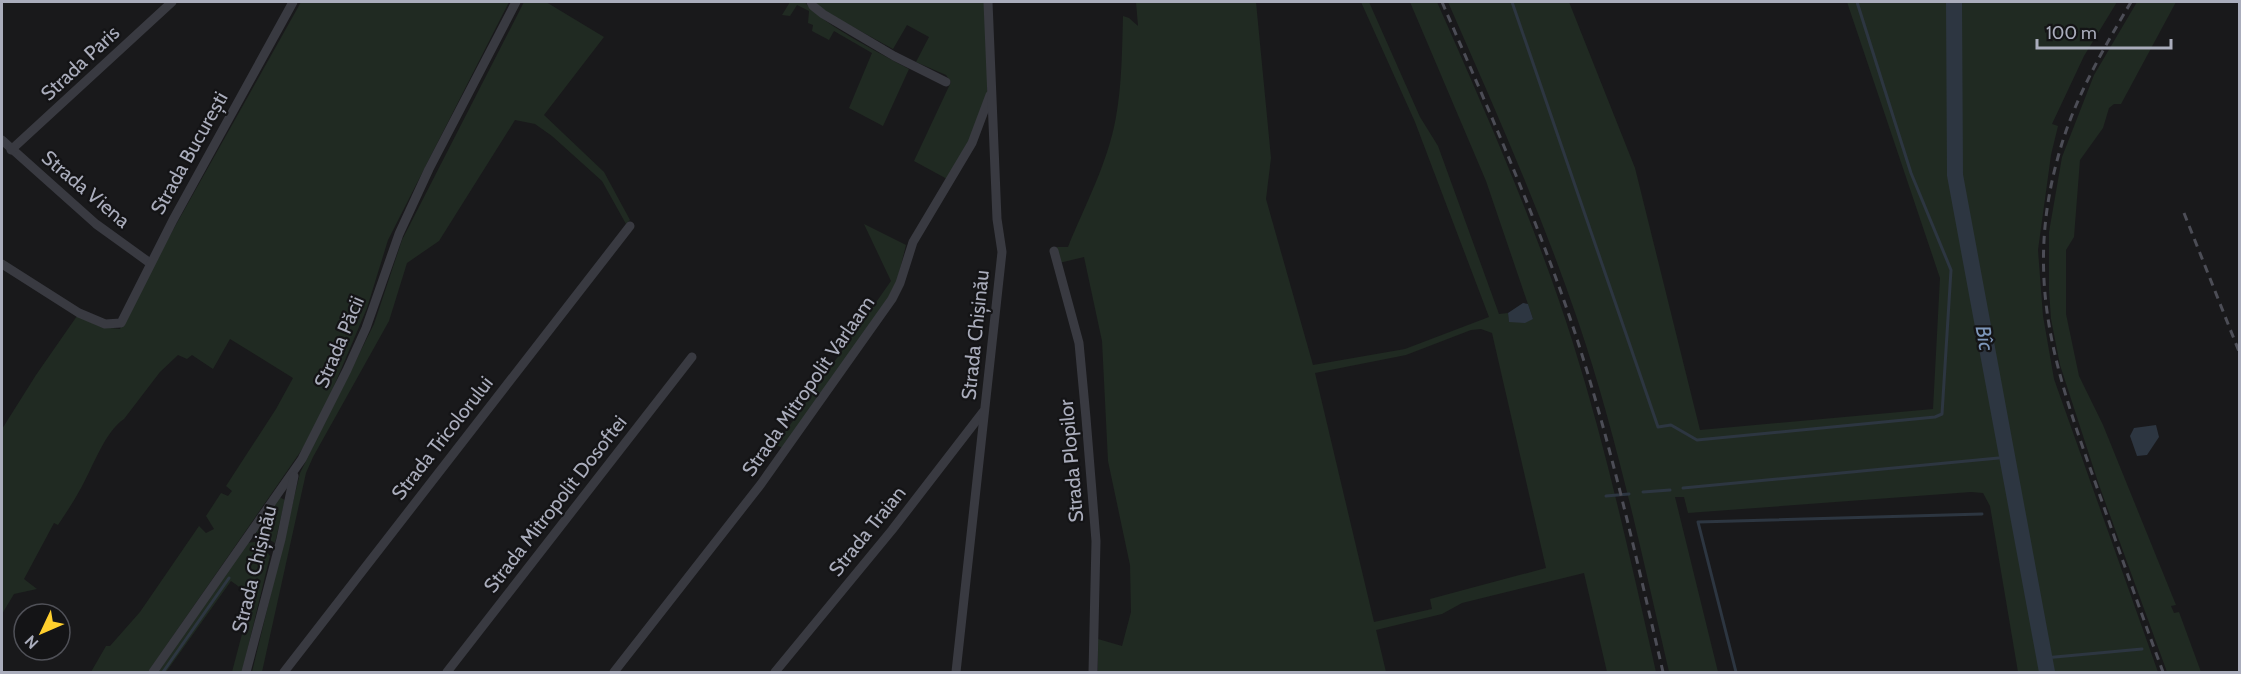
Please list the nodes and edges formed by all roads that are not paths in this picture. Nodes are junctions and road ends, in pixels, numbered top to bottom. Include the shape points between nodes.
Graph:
1 (172, 2) edge
2 (293, 2) edge
3 (516, 2) edge
4 (811, 2) edge
5 (988, 2) edge
6 (946, 82) dead end
7 (990, 95) junction
8 (2, 140) edge
9 (11, 150) junction
10 (630, 226) dead end
11 (1054, 251) dead end
12 (150, 263) junction
13 (2, 264) edge
14 (692, 357) dead end
15 (985, 410) junction
16 (294, 473) junction
17 (153, 672) edge
18 (246, 672) edge
19 (284, 672) edge
20 (447, 672) edge
21 (614, 672) edge
22 (775, 672) edge
23 (956, 672) edge
24 (1093, 672) edge

1 - 9 street, Strada Paris
2 - 12 street, Strada București
3 - 16 street, Strada Păcii via 429,169 399,234 366,328
4 - 6 street via 823,14
5 - 7 street, Strada Chișinău
7 - 15 street, Strada Chișinău via 1002,252
7 - 21 street, Strada Mitropolit Varlaam via 972,143 913,242 892,299 761,484
8 - 9 street, Strada Viena
9 - 12 street, Strada Viena via 96,224
10 - 19 street, Strada Tricolorului
11 - 24 street, Strada Plopilor via 1082,365 1096,541
12 - 13 street, Strada București via 122,323 105,324 79,313
14 - 20 street, Strada Mitropolit Dosoftei
15 - 22 street, Strada Traian
15 - 23 street, Strada Chișinău
16 - 17 street, Strada Păcii
16 - 18 street, Strada Chișinău

